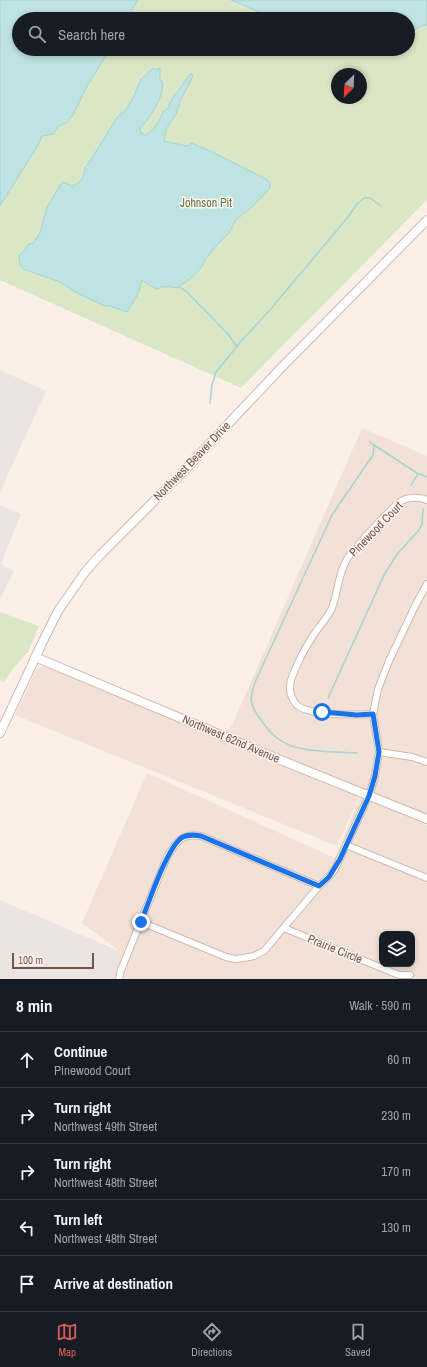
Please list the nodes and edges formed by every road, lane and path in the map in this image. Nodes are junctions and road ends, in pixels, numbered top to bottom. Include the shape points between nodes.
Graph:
1 (427, 220) edge
2 (427, 500) edge
3 (427, 584) edge
4 (35, 657) junction
5 (373, 714) junction
6 (0, 733) edge
7 (379, 752) junction
8 (427, 762) edge
9 (369, 796) junction
10 (427, 819) edge
11 (346, 845) junction
12 (427, 878) edge
13 (319, 886) junction
14 (141, 922) junction
15 (284, 928) junction
16 (410, 974) dead end
17 (119, 979) edge

1 - 4 main road, Northwest Beaver Drive via 101,554 58,611
2 - 5 street, Pinewood Court via 404,500 394,507 347,559 341,571 332,608 310,640 289,685 292,699 303,710
3 - 5 street via 389,661 378,689
4 - 6 main road, Northwest Beaver Drive
4 - 9 main road, Northwest 62nd Avenue
5 - 7 street
7 - 8 street via 412,756
7 - 9 street
9 - 10 main road, Northwest 62nd Avenue
9 - 11 street
11 - 12 street
11 - 13 street via 335,869
13 - 14 street via 201,836 191,835 182,837 167,857
13 - 15 street
14 - 15 street via 235,959 254,956 264,951
14 - 17 street
15 - 16 street, Prairie Circle via 399,975

